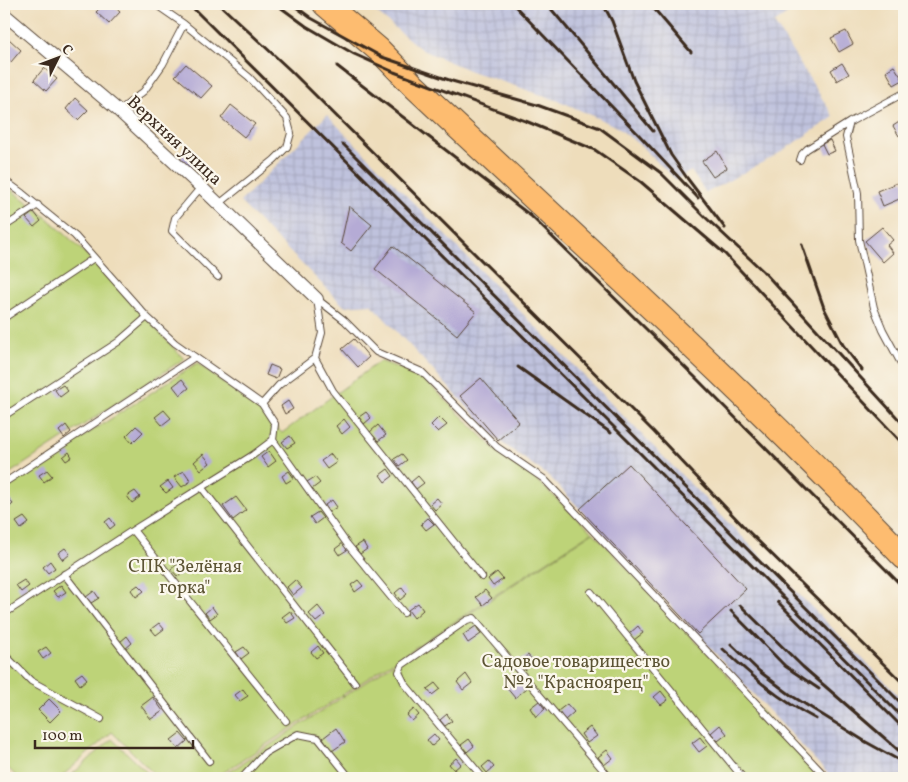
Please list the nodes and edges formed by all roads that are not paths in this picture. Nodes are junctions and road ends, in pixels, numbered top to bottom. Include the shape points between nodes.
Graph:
1 (155, 4) edge
2 (325, 4) edge
3 (4, 14) edge
4 (184, 24) junction
5 (904, 93) edge
6 (119, 111) junction
7 (850, 122) junction
8 (800, 160) dead end
9 (4, 180) edge
10 (200, 187) junction
11 (219, 204) junction
12 (38, 205) junction
13 (4, 227) edge
14 (94, 258) junction
15 (218, 277) dead end
16 (316, 299) junction
17 (147, 317) junction
18 (4, 318) edge
19 (195, 357) junction
20 (315, 358) junction
21 (904, 369) edge
22 (262, 404) junction
23 (4, 416) edge
24 (273, 440) junction
25 (4, 483) edge
26 (202, 488) junction
27 (133, 530) junction
28 (904, 557) edge
29 (64, 574) junction
30 (482, 577) dead end
31 (591, 592) dead end
32 (404, 613) dead end
33 (4, 614) edge
34 (4, 654) edge
35 (354, 683) dead end
36 (101, 720) dead end
37 (286, 721) dead end
38 (209, 762) dead end
39 (242, 778) edge
40 (350, 778) edge
41 (483, 778) edge
42 (610, 778) edge
43 (743, 778) edge
44 (827, 778) edge

1 - 4 lane
2 - 28 highway via 379,50 742,394 833,482
3 - 6 street, Верхняя улица
4 - 6 lane via 164,64 144,91
4 - 11 lane via 249,77 287,118 291,133 287,147 274,160
5 - 7 lane
6 - 10 street, Верхняя улица
7 - 8 lane via 807,149
7 - 21 lane via 846,137 858,193 859,240 874,308
9 - 12 lane
10 - 11 street, Верхняя улица
10 - 15 lane via 176,218 172,231
11 - 16 street, Верхняя улица
12 - 13 lane
12 - 14 lane via 75,236
14 - 17 lane
14 - 18 lane
16 - 20 lane via 322,333
16 - 44 lane via 344,320 376,352 422,372 498,447 544,479
17 - 19 lane via 175,344
17 - 23 lane via 118,342
19 - 22 lane
19 - 25 lane
20 - 22 lane via 279,384
20 - 30 lane via 333,391
22 - 24 lane via 275,424
24 - 26 lane
24 - 32 lane via 347,544
26 - 27 lane
26 - 35 lane
27 - 29 lane
27 - 37 lane
29 - 33 lane
29 - 38 lane
31 - 43 lane
34 - 36 lane via 31,681
39 - 40 lane via 265,753 298,734 318,738
41 - 42 lane via 405,684 399,672 402,665 474,618

